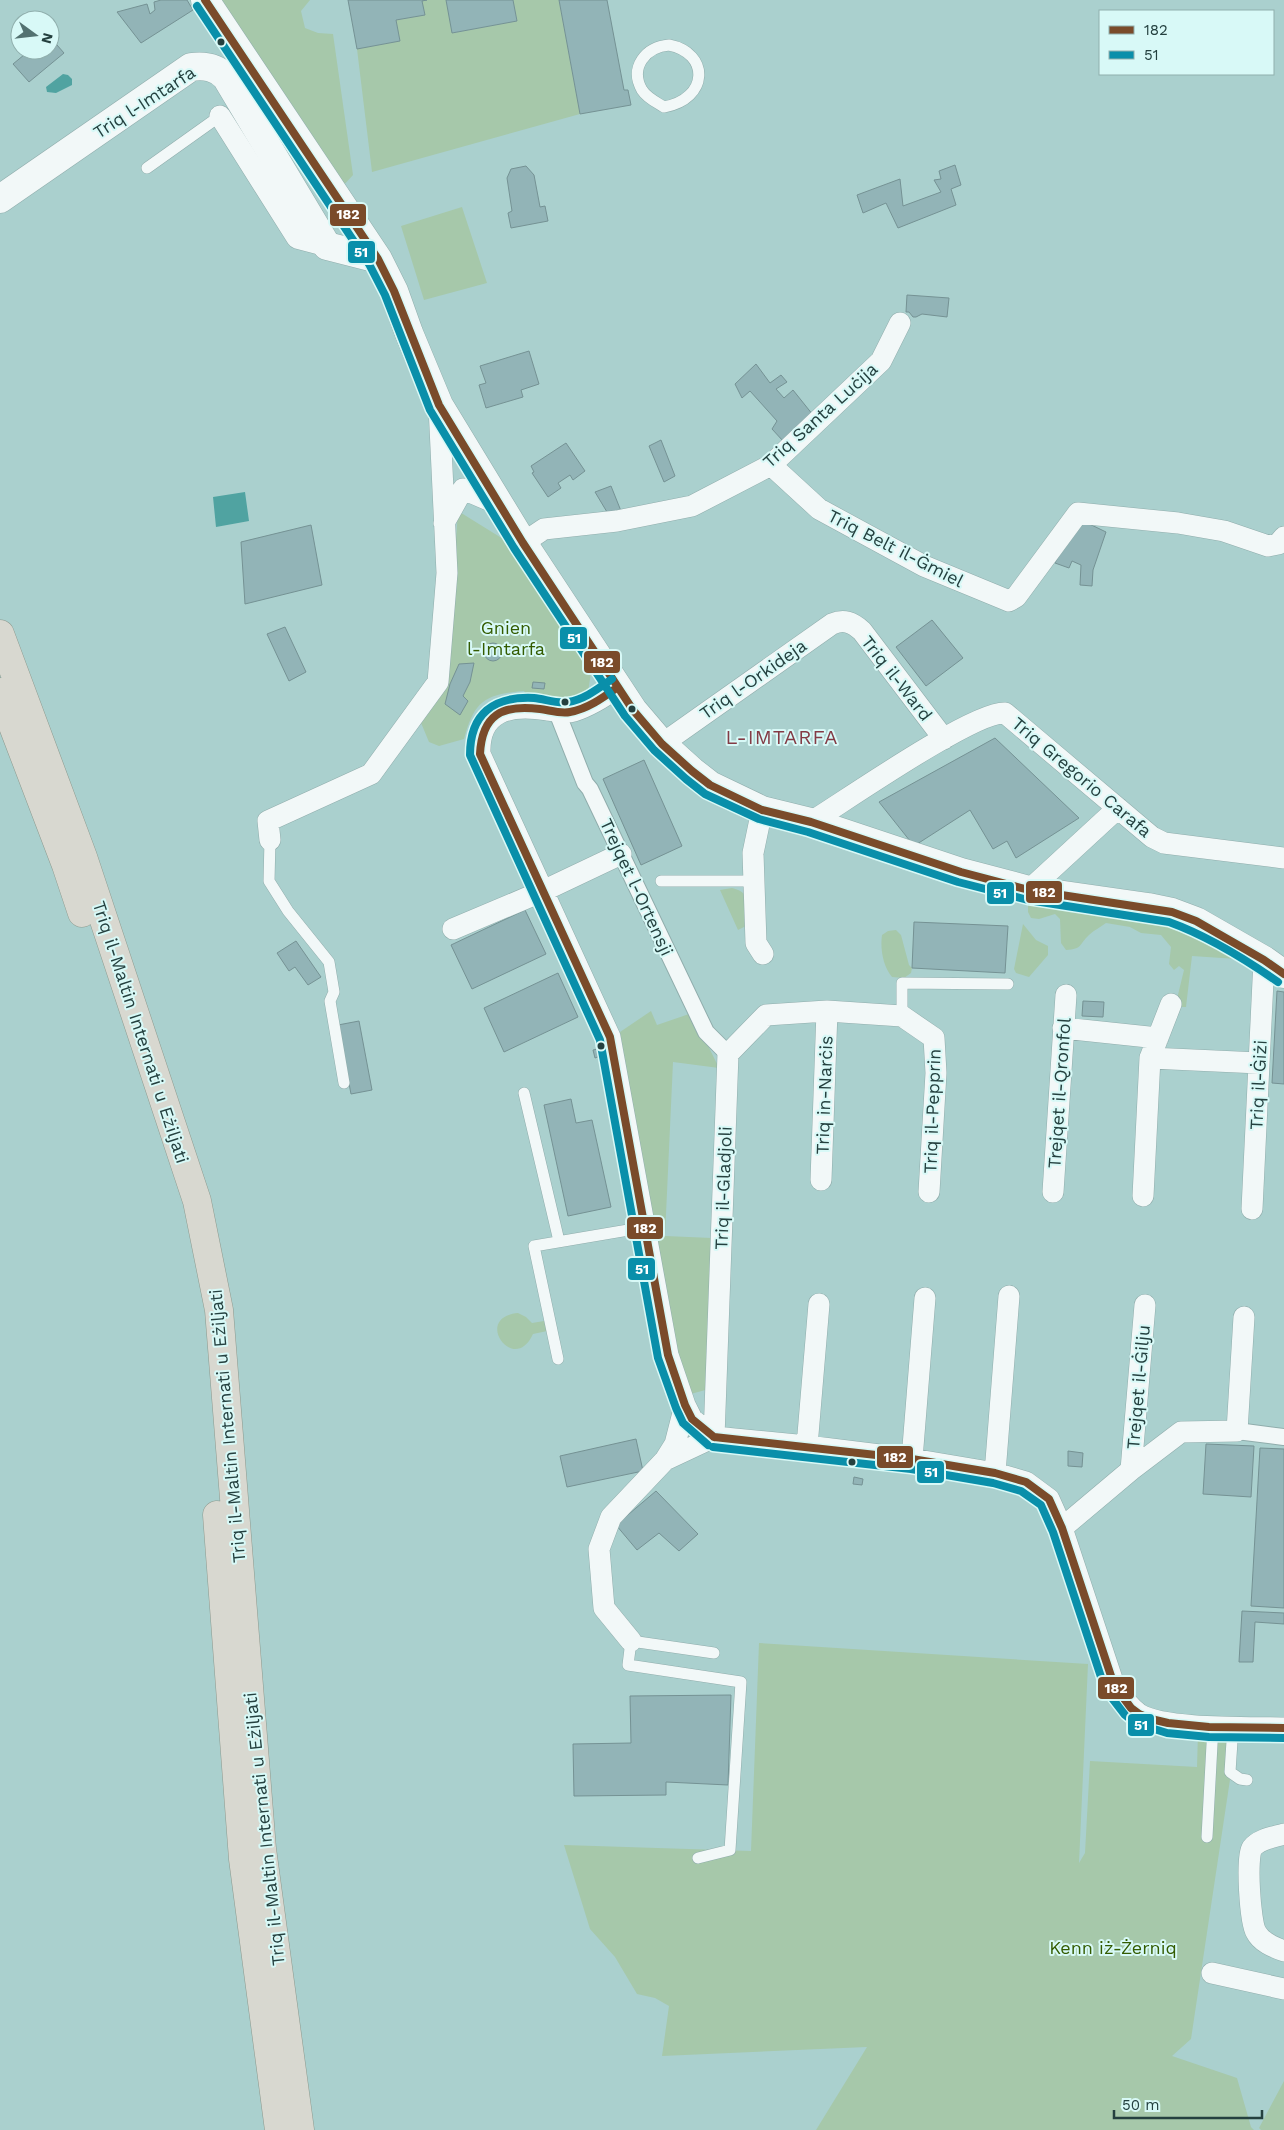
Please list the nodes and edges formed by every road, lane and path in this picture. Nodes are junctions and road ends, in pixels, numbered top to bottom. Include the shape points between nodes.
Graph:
1 (205, 0) edge
2 (682, 102) joint
3 (220, 116) joint
4 (147, 168) dead end
5 (0, 199) edge
6 (327, 246) junction
7 (378, 259) junction
8 (900, 323) dead end
9 (439, 405) junction
10 (473, 461) junction
11 (771, 465) junction
12 (442, 479) junction
13 (500, 505) junction
14 (444, 523) junction
15 (1284, 537) edge
16 (523, 543) junction
17 (847, 621) joint
18 (0, 634) edge
19 (618, 687) junction
20 (0, 692) edge
21 (557, 712) junction
22 (944, 738) junction
23 (662, 744) junction
24 (1118, 808) junction
25 (762, 810) junction
26 (811, 822) junction
27 (270, 840) joint
28 (621, 854) junction
29 (1284, 858) edge
30 (660, 881) dead end
31 (754, 881) junction
32 (1029, 890) junction
33 (543, 891) junction
34 (453, 928) dead end
35 (763, 954) dead end
36 (1274, 967) edge
37 (1008, 984) dead end
38 (1066, 995) dead end
39 (1171, 1004) dead end
40 (827, 1011) junction
41 (902, 1016) junction
42 (1063, 1028) junction
43 (1154, 1048) junction
44 (728, 1054) junction
45 (1259, 1063) junction
46 (344, 1083) dead end
47 (524, 1093) dead end
48 (821, 1180) dead end
49 (929, 1192) dead end
50 (1053, 1192) dead end
51 (1143, 1196) dead end
52 (1252, 1209) dead end
53 (646, 1227) junction
54 (558, 1241) junction
55 (1009, 1296) dead end
56 (925, 1298) dead end
57 (819, 1304) dead end
58 (1145, 1305) dead end
59 (1244, 1317) dead end
60 (558, 1359) dead end
61 (685, 1405) junction
62 (1237, 1431) junction
63 (1284, 1436) edge
64 (714, 1437) junction
65 (806, 1446) junction
66 (912, 1459) junction
67 (665, 1460) junction
68 (1131, 1470) junction
69 (995, 1472) junction
70 (1062, 1528) junction
71 (631, 1641) junction
72 (714, 1653) dead end
73 (1223, 1726) junction
74 (1284, 1728) edge
75 (1247, 1780) dead end
76 (1284, 1834) edge
77 (1208, 1837) dead end
78 (698, 1858) dead end
79 (1284, 1951) edge
80 (1212, 1973) dead end
81 (1284, 1989) edge
82 (279, 2130) edge
83 (300, 2130) edge

1 - 7 street
2 - 2 lane via 664,107 642,90 639,66 650,50 659,46 678,47 695,62 700,79 692,94
3 - 4 lane
3 - 6 street via 297,238
5 - 6 street, Triq l-Imtarfa via 191,67 201,65 219,70 226,76
6 - 7 street
7 - 9 street
8 - 11 street, Triq Santa Luċija via 881,361
9 - 10 street
9 - 12 street
10 - 12 street
10 - 13 street
11 - 15 street, Triq Belt il-Ġmiel via 819,509 924,566 1008,601 1016,597 1078,513 1178,523 1224,531 1268,546 1278,544
11 - 16 street, Triq Santa Luċija via 692,506 617,521 544,529
12 - 14 street
13 - 14 street via 463,489
13 - 16 street
14 - 27 street via 447,573 438,682 371,774 268,821
16 - 19 street
17 - 22 street, Triq il-Ward via 862,631
17 - 23 street, Triq l-Orkideja via 832,624
18 - 83 highway, Triq il-Maltin Internati u Eżiljati via 96,894 197,1201 212,1274 221,1329 262,1849
19 - 21 street via 600,700 573,711
19 - 23 street
20 - 82 highway, Triq il-Maltin Internati u Eżiljati via 66,865 179,1202 203,1314 243,1859
21 - 28 street, Trejqet l-Ortensji via 585,783
21 - 33 street via 518,709 495,714 486,722 480,743 480,754
22 - 24 street, Triq Gregorio Carafa via 991,715 1005,713
22 - 26 street
23 - 25 street via 710,785
24 - 29 street, Triq Gregorio Carafa via 1164,843
24 - 32 street
25 - 26 street
25 - 31 street via 753,853
26 - 32 street via 961,872
27 - 46 lane via 269,881 288,911 329,962 334,992 330,1001
28 - 33 street
28 - 44 street, Trejqet l-Ortensji via 706,1032
30 - 31 lane
31 - 35 street via 756,943
32 - 36 street via 1172,912 1196,921
33 - 34 street
33 - 53 street via 610,1037
36 - 45 street, Triq il-Ġiżi
37 - 41 lane via 902,983
38 - 42 street, Trejqet il-Qronfol
39 - 43 street
40 - 41 street
40 - 44 street via 766,1015
40 - 48 street, Triq in-Narċis
41 - 49 street, Triq il-Pepprin via 934,1038 936,1073
42 - 43 street
42 - 50 street, Trejqet il-Qronfol
43 - 45 street
43 - 51 street
44 - 64 street, Triq il-Gladjoli
45 - 52 street, Triq il-Ġiżi
47 - 54 lane
53 - 54 lane
53 - 61 street via 668,1355
54 - 60 lane via 534,1246
55 - 69 street
56 - 66 street
57 - 65 street
58 - 68 street, Trejqet il-Ġilju
59 - 62 street
61 - 64 street via 692,1419
61 - 67 street via 675,1444
62 - 63 street
62 - 68 street via 1181,1432
64 - 65 street
64 - 67 street
65 - 66 street
66 - 69 street
67 - 71 street via 611,1517 600,1549 604,1608
68 - 70 street
69 - 70 street via 1026,1482 1049,1499
70 - 73 street via 1114,1685 1126,1702 1140,1714 1163,1722
71 - 72 lane
71 - 78 lane via 628,1665 740,1682 730,1850
73 - 74 street
73 - 75 lane via 1230,1772
73 - 77 lane
76 - 79 street via 1256,1844 1248,1865 1255,1930 1262,1940
80 - 81 street

